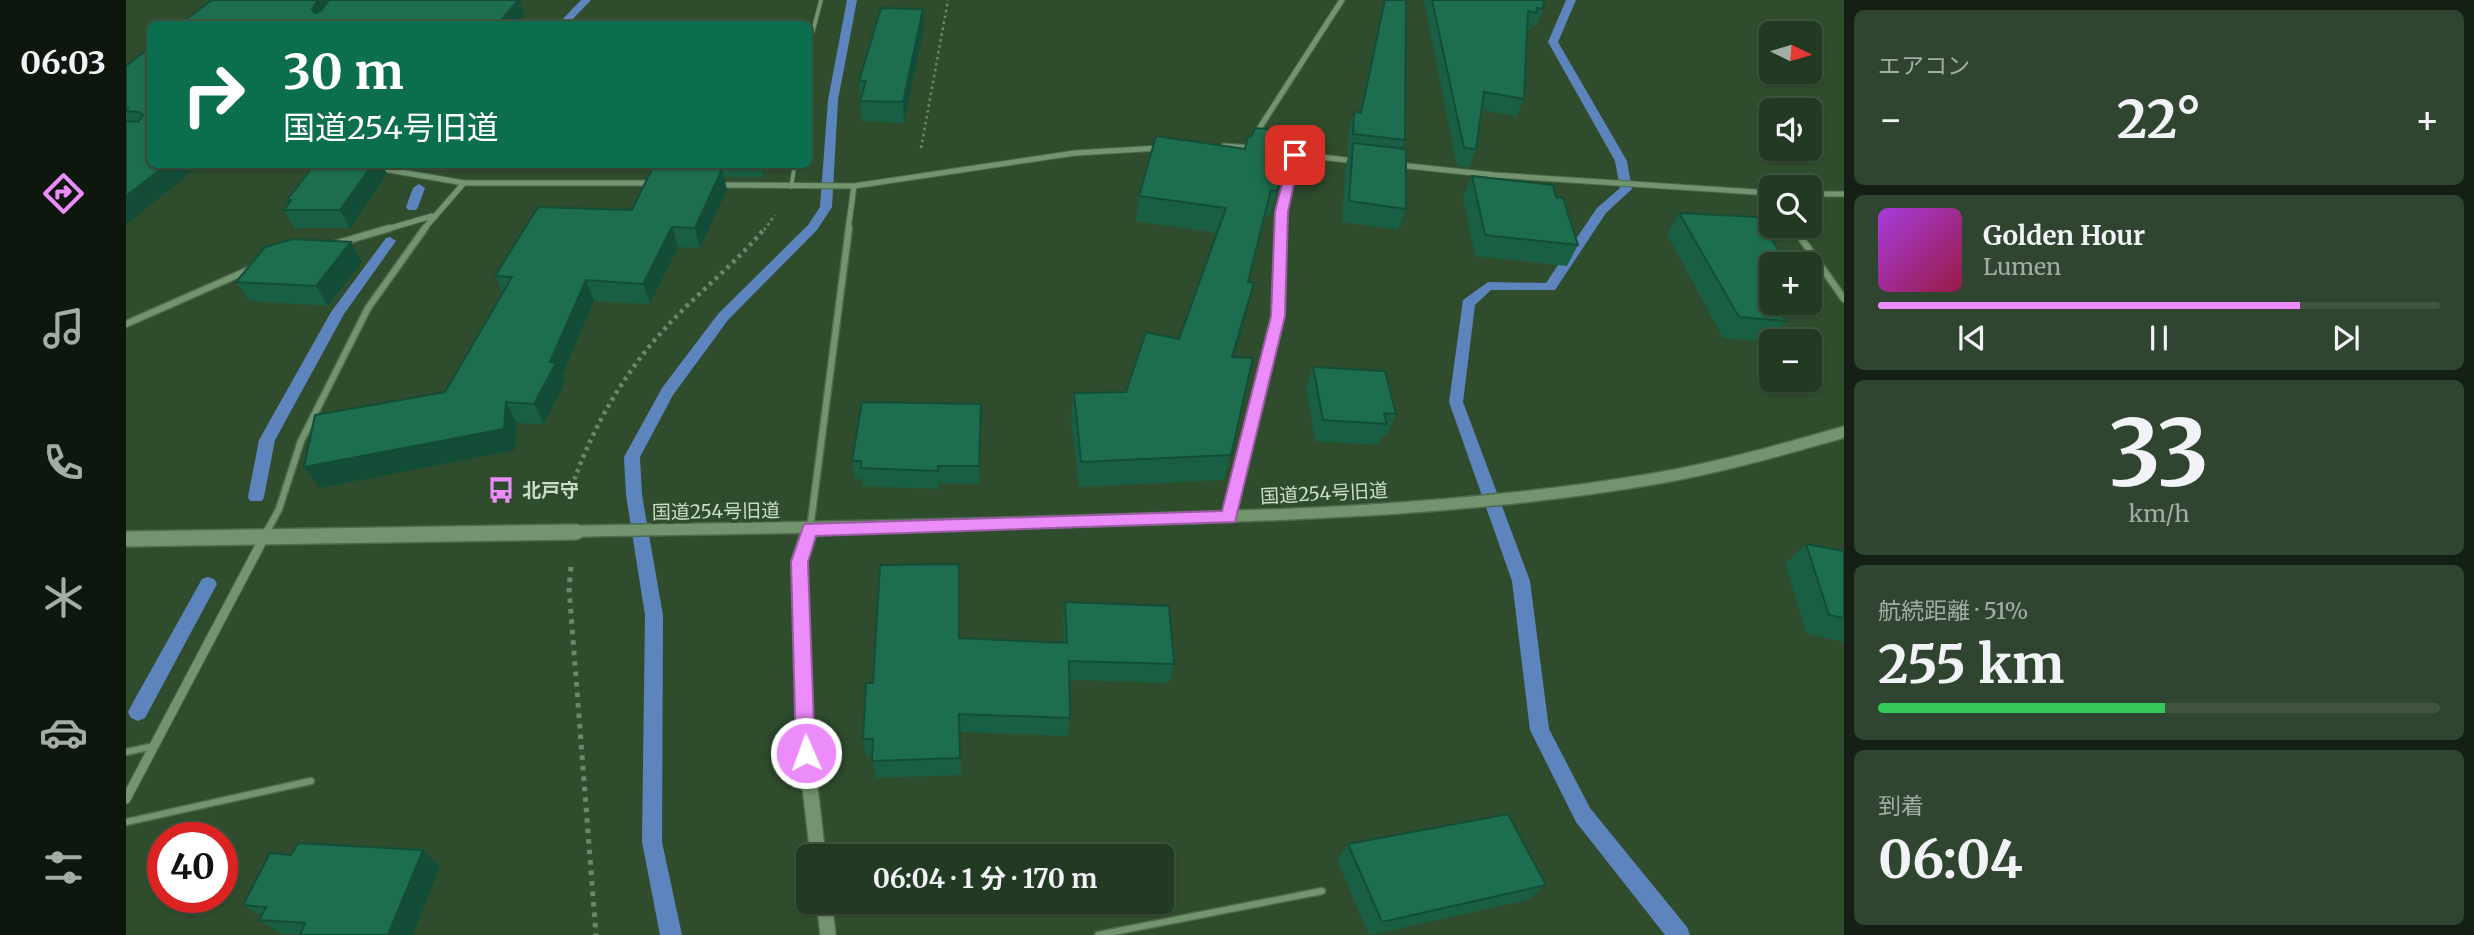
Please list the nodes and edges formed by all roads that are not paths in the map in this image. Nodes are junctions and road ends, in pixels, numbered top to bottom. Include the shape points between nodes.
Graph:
1 (821, 0) edge
2 (1342, 0) edge
3 (812, 35) edge
4 (1215, 146) edge
5 (1168, 147) edge
6 (1247, 147) junction
7 (1259, 149) edge
8 (1271, 151) edge
9 (1295, 155) junction
10 (1361, 161) edge
11 (1388, 164) edge
12 (378, 168) edge
13 (794, 168) edge
14 (464, 183) junction
15 (660, 183) edge
16 (711, 185) edge
17 (854, 186) junction
18 (791, 187) junction
19 (1759, 193) edge
20 (1822, 194) edge
21 (1844, 194) edge
22 (433, 216) junction
23 (1801, 238) edge
24 (327, 246) edge
25 (262, 265) edge
26 (1844, 299) edge
27 (126, 324) edge
28 (1844, 432) edge
29 (1229, 517) junction
30 (810, 529) junction
31 (266, 536) junction
32 (126, 539) edge
33 (154, 746) junction
34 (126, 752) edge
35 (311, 781) dead end
36 (126, 799) edge
37 (126, 822) edge
38 (817, 844) edge
39 (1322, 891) dead end
40 (826, 914) edge
41 (828, 935) edge
42 (1098, 935) edge

1 - 3 lane
2 - 6 street
4 - 6 street
5 - 17 street via 1075,153
6 - 7 street
8 - 9 street
9 - 10 street
9 - 29 lane via 1282,212 1278,316
11 - 19 street
12 - 14 street
13 - 18 lane
14 - 15 street
14 - 22 street
16 - 18 street
17 - 18 street
17 - 30 street
20 - 21 street
22 - 24 street
22 - 31 street via 368,308 301,441
23 - 26 street
25 - 27 street
28 - 29 street, 国道254号旧道 via 1784,451 1658,479 1405,508
29 - 30 street, 国道254号旧道
30 - 31 street, 国道254号旧道
30 - 38 street via 799,562 806,753
31 - 32 street, 国道254号旧道
31 - 33 street
33 - 34 lane
33 - 36 street
35 - 37 lane
39 - 42 lane
40 - 41 street

